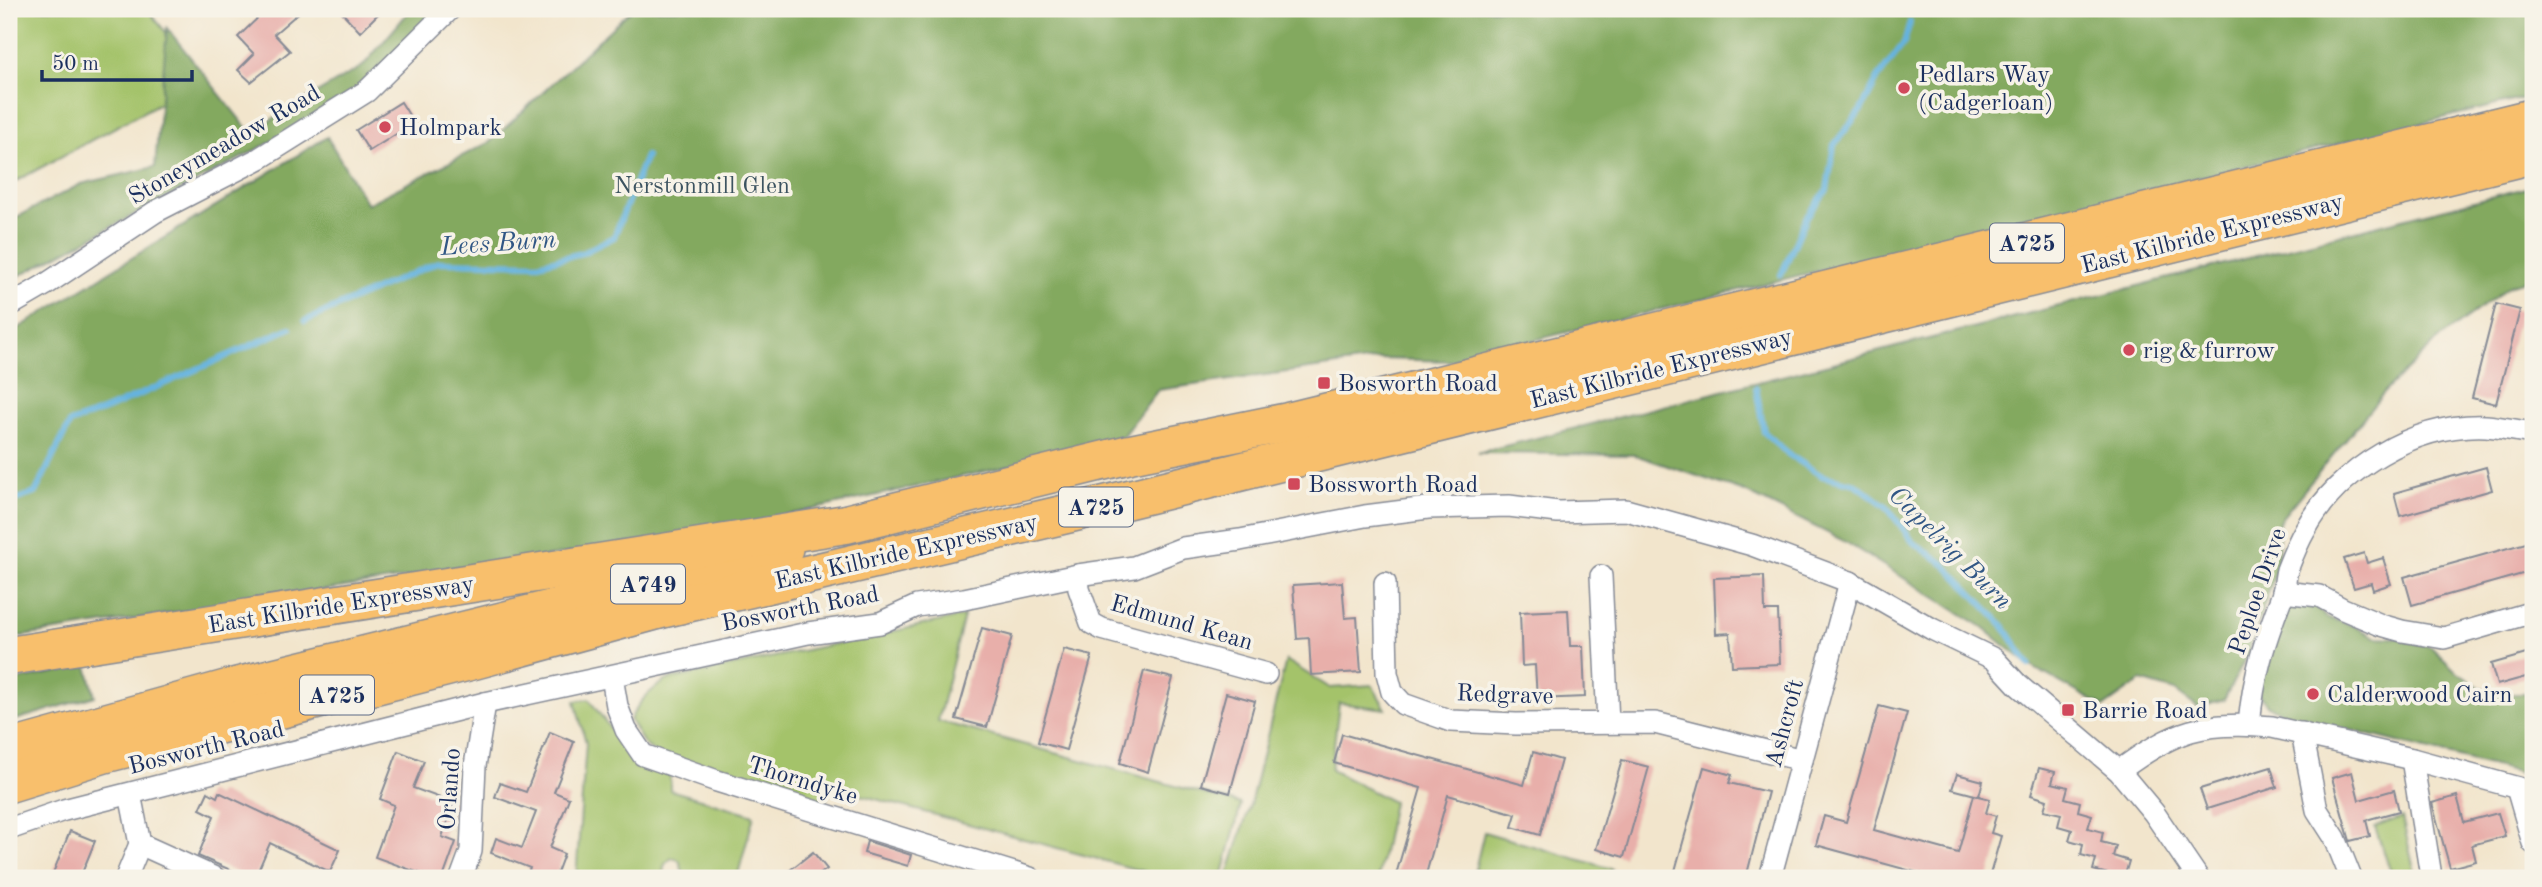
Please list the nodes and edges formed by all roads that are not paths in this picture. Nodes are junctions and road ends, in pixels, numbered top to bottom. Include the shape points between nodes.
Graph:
1 (450, 9) edge
2 (2533, 118) edge
3 (2533, 154) edge
4 (9, 306) edge
5 (1289, 422) junction
6 (2533, 431) edge
7 (1078, 576) junction
8 (1601, 576) dead end
9 (1850, 582) junction
10 (1385, 583) dead end
11 (2283, 592) junction
12 (666, 608) junction
13 (2533, 612) edge
14 (9, 656) edge
15 (1266, 674) dead end
16 (612, 677) junction
17 (485, 703) junction
18 (1608, 723) junction
19 (2249, 724) junction
20 (2302, 733) junction
21 (9, 747) edge
22 (2412, 759) junction
23 (1802, 760) junction
24 (9, 769) edge
25 (2119, 771) junction
26 (9, 783) edge
27 (2525, 790) edge
28 (130, 794) junction
29 (9, 829) edge
30 (2533, 843) edge
31 (140, 844) junction
32 (2430, 870) dead end
33 (126, 878) edge
34 (215, 878) edge
35 (461, 878) edge
36 (1030, 878) edge
37 (1770, 878) edge
38 (2198, 878) edge
39 (2351, 878) edge

1 - 4 street, Stoneymeadow Road via 368,91 260,158 155,212
2 - 5 highway, East Kilbride Expressway / A725
3 - 12 highway, East Kilbride Expressway / A725 via 1109,504
5 - 14 highway, East Kilbride Expressway / A725 via 1130,454 846,524
5 - 21 main road, East Kilbride Expressway / A749 via 1133,466 229,686
6 - 11 street, Peploe Drive via 2458,428 2372,457 2319,509 2305,530 2287,570
7 - 9 street, Bosworth Road via 1134,567 1183,548 1365,516 1428,508 1509,506 1558,512 1626,510 1752,545
7 - 15 street, Edmund Kean via 1091,622 1102,629
7 - 16 street, Bosworth Road via 917,606 880,623 691,657
8 - 18 street
9 - 23 street, Ashcroft
9 - 25 street, Bosworth Road via 1994,659
10 - 18 street, Redgrave via 1387,673 1392,692 1403,704 1451,721
11 - 13 street via 2319,596 2381,625 2445,638
11 - 19 street, Peploe Drive via 2253,684
12 - 24 main road, East Kilbride Expressway / A749 via 310,688
12 - 26 highway, East Kilbride Expressway / A725 via 103,754
16 - 17 street, Bosworth Road
16 - 36 street, Thorndyke via 621,718 643,755
17 - 28 street, Bosworth Road
17 - 35 street, Orlando via 475,766 471,851
18 - 23 street, Redgrave via 1655,723
19 - 20 street
19 - 25 street via 2198,728 2168,738
20 - 22 street
20 - 39 street via 2317,810 2335,838
22 - 27 street
22 - 32 street
23 - 37 street, Ashcroft
25 - 38 street, Bosworth Road
27 - 30 street
28 - 29 street, Bosworth Road
28 - 31 street
31 - 33 street
31 - 34 street

